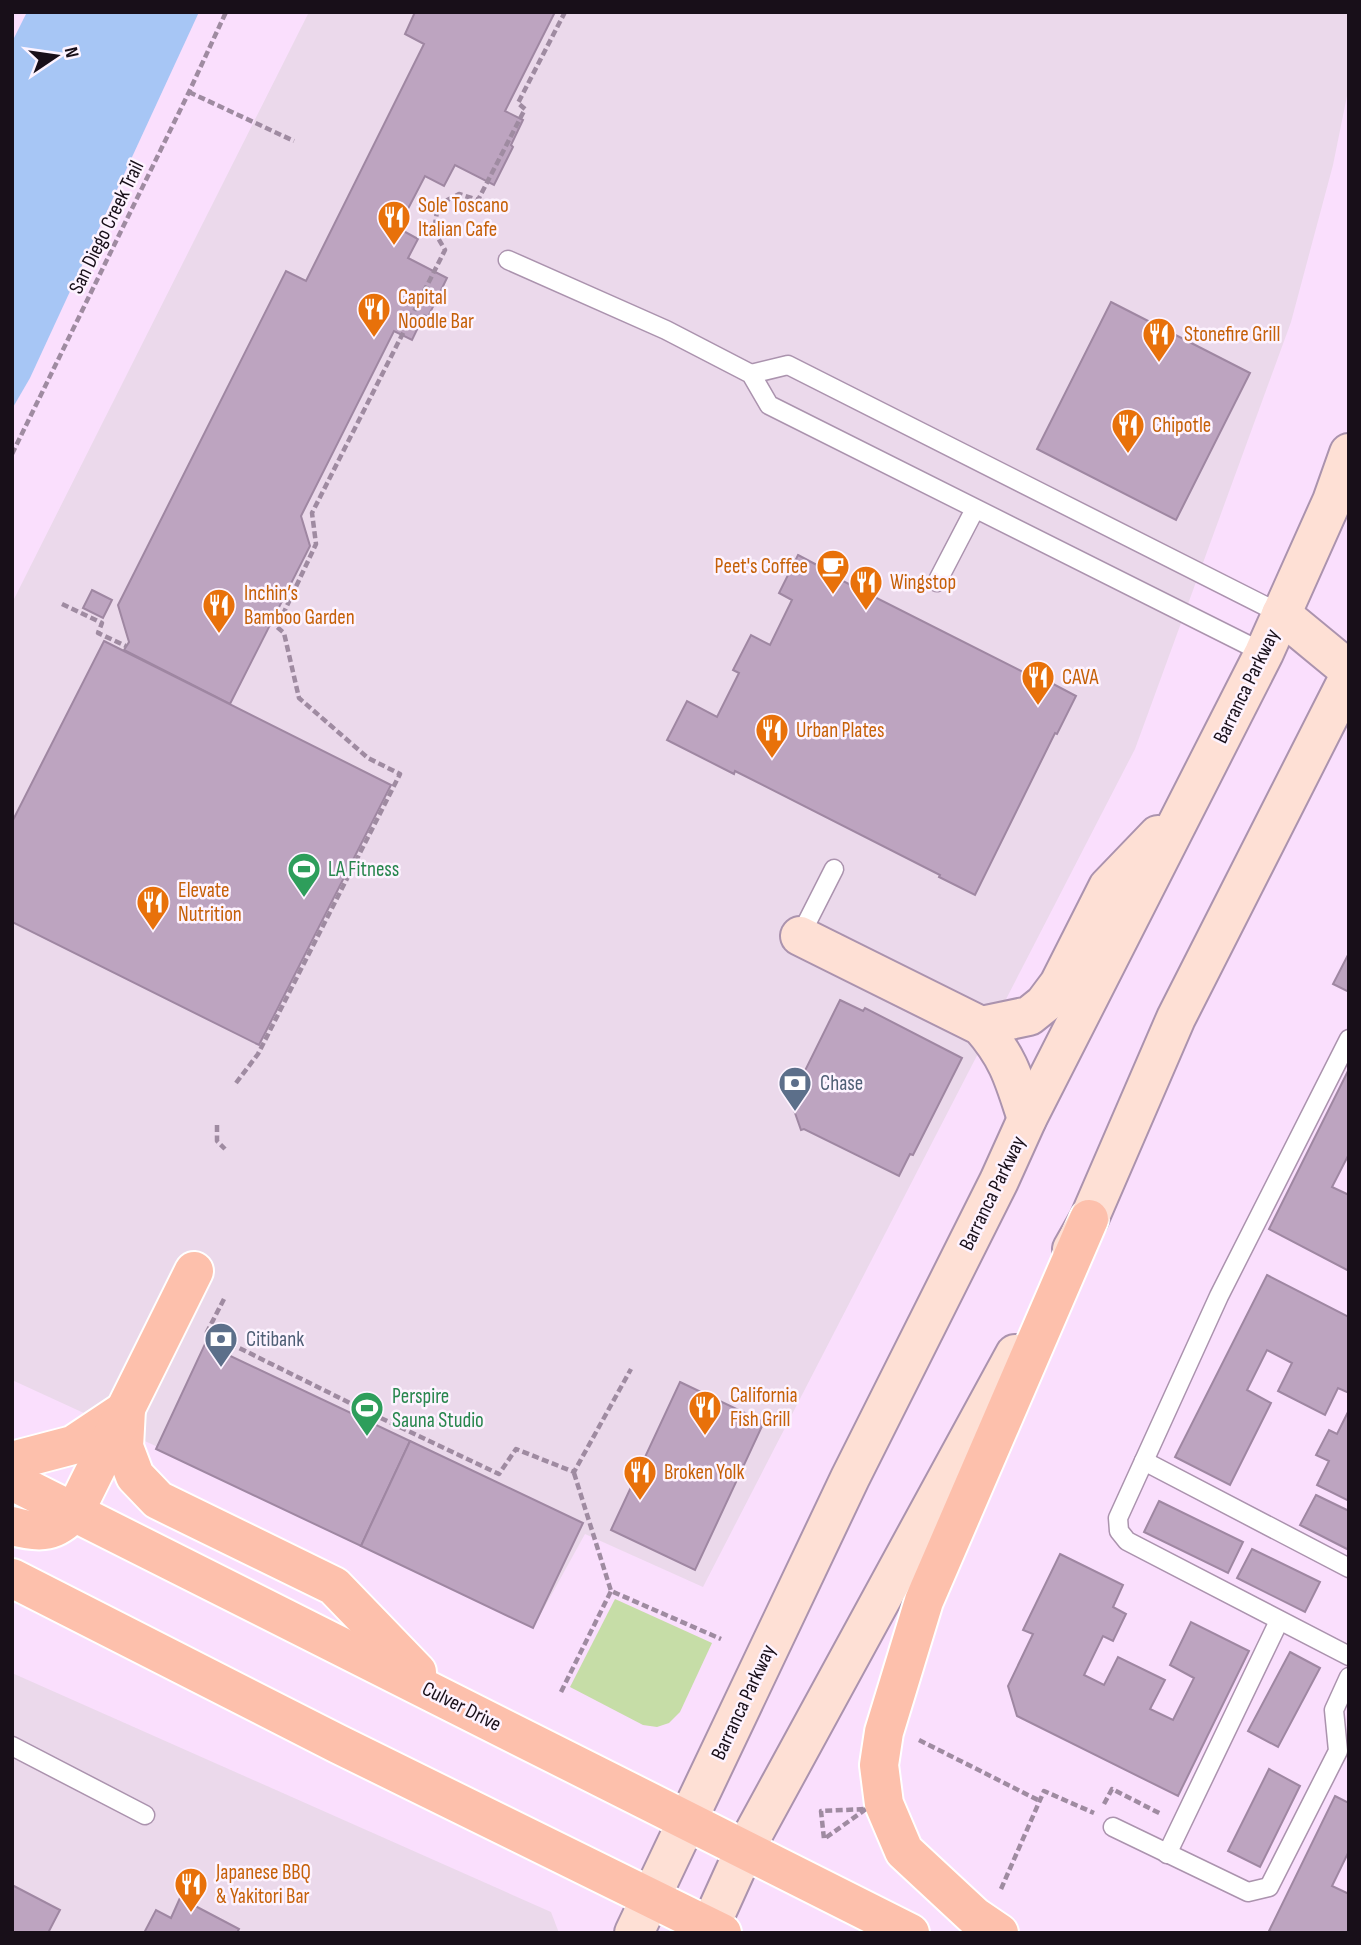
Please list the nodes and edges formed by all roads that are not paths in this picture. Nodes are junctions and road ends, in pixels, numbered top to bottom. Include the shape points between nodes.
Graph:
1 (508, 260) dead end
2 (751, 374) junction
3 (1349, 453) edge
4 (975, 509) junction
5 (937, 582) dead end
6 (1281, 614) junction
7 (1264, 653) junction
8 (1349, 670) edge
9 (1349, 677) edge
10 (1187, 804) junction
11 (835, 869) dead end
12 (800, 936) joint
13 (981, 1026) junction
14 (1349, 1039) edge
15 (1027, 1119) junction
16 (1088, 1219) junction
17 (194, 1270) dead end
18 (126, 1409) junction
19 (12, 1461) edge
20 (1144, 1461) junction
21 (12, 1481) edge
22 (75, 1511) junction
23 (12, 1526) edge
24 (1349, 1569) edge
25 (12, 1578) edge
26 (1279, 1621) junction
27 (1349, 1656) edge
28 (1349, 1677) edge
29 (438, 1694) junction
30 (12, 1746) edge
31 (145, 1815) dead end
32 (687, 1819) junction
33 (1113, 1828) dead end
34 (745, 1849) junction
35 (1167, 1854) junction
36 (650, 1899) junction
37 (713, 1931) edge
38 (634, 1933) edge
39 (910, 1933) edge
40 (999, 1933) edge

1 - 2 lane via 666,330
2 - 4 lane via 769,405
2 - 6 lane via 788,365
3 - 6 main road, Barranca Parkway
4 - 5 lane
4 - 7 lane
6 - 7 main road, Barranca Parkway
6 - 8 main road
7 - 8 main road
7 - 10 main road, Barranca Parkway
9 - 16 main road via 1176,1018
10 - 13 main road via 1108,887 1059,984 1044,1004 1029,1016
10 - 15 main road, Barranca Parkway
11 - 12 lane
12 - 13 main road
13 - 15 main road via 1010,1068
14 - 20 lane via 1244,1242
15 - 32 main road, Barranca Parkway
16 - 34 main road
16 - 40 main road via 924,1601 884,1732 879,1765 884,1804 904,1851
17 - 18 main road
18 - 19 main road via 74,1444
18 - 22 main road
18 - 29 main road via 124,1447 135,1476 158,1500 334,1586
20 - 24 lane
20 - 26 lane via 1118,1518 1119,1531 1127,1541
21 - 22 main road, Culver Drive
22 - 23 main road via 55,1529
22 - 29 main road, Culver Drive
25 - 36 main road
26 - 27 lane
26 - 35 lane
28 - 35 lane via 1334,1710 1338,1751 1269,1887 1248,1892
29 - 32 main road, Culver Drive
30 - 31 lane
32 - 34 main road, Culver Drive
32 - 36 main road, Barranca Parkway
33 - 35 lane
34 - 37 main road
34 - 39 main road, Culver Drive
36 - 37 main road
36 - 38 main road, Barranca Parkway

